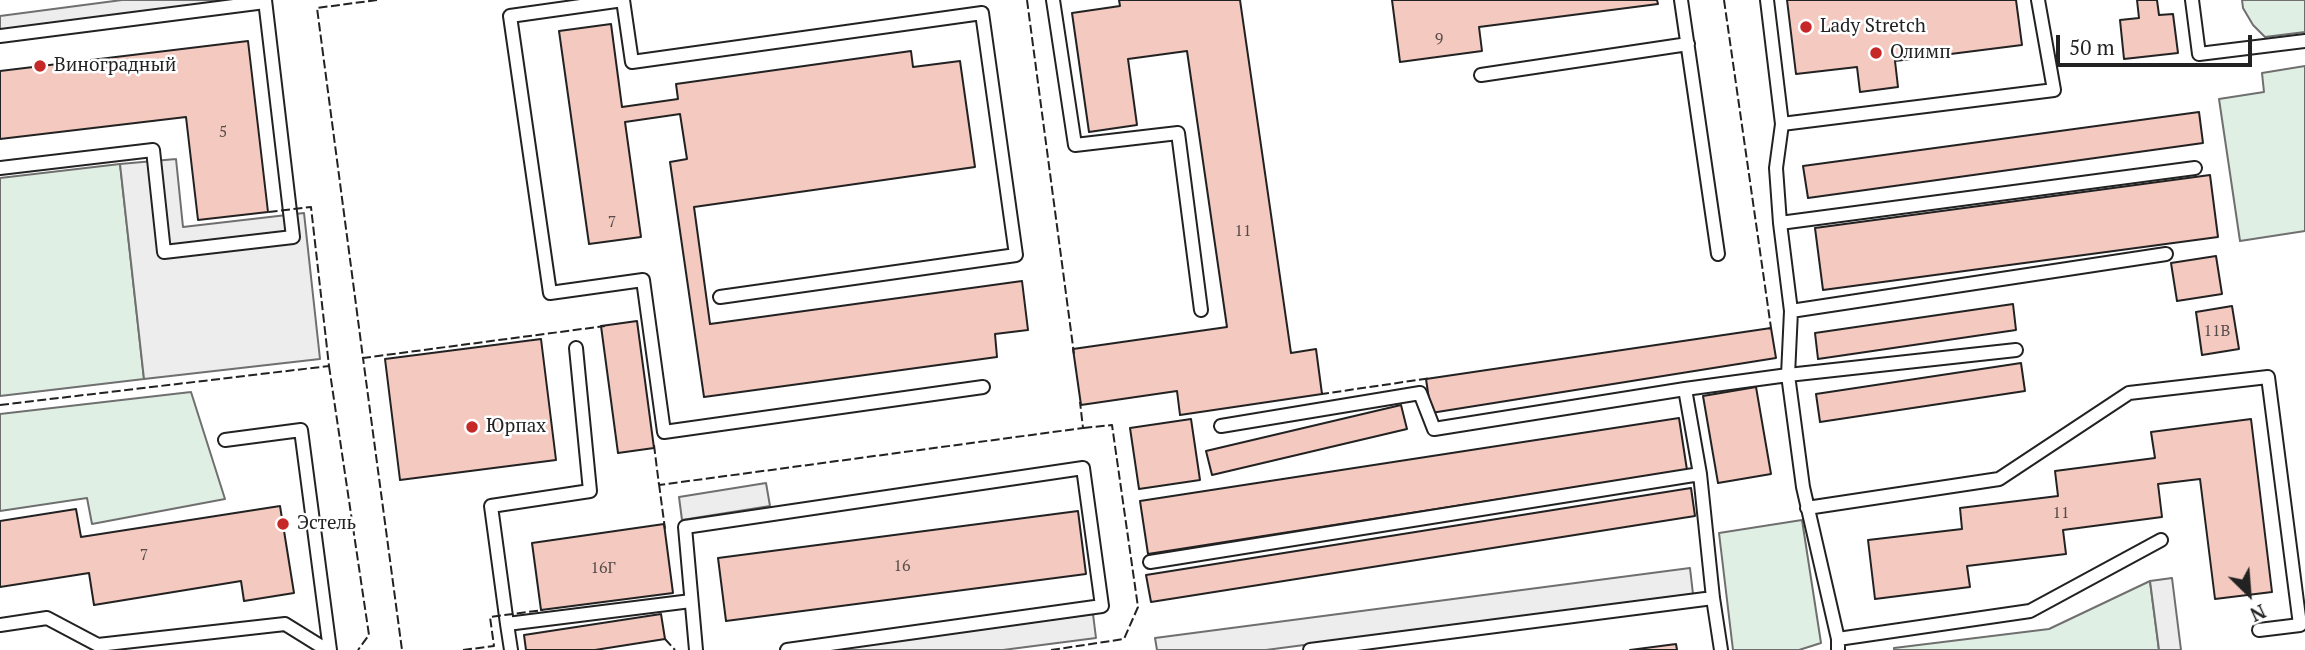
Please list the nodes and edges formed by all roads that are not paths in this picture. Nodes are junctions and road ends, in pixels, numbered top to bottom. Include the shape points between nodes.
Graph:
1 (623, 0) edge
2 (1053, 0) edge
3 (1681, 0) edge
4 (1767, 0) edge
5 (2038, 0) edge
6 (2192, 0) edge
7 (265, 1) edge
8 (0, 36) edge
9 (2305, 41) edge
10 (1688, 44) junction
11 (1481, 75) dead end
12 (1782, 124) junction
13 (0, 168) edge
14 (2195, 168) dead end
15 (1780, 223) junction
16 (1718, 254) dead end
17 (2165, 254) dead end
18 (720, 297) dead end
19 (1201, 310) dead end
20 (1791, 311) junction
21 (576, 348) dead end
22 (2016, 350) dead end
23 (1788, 375) junction
24 (983, 387) dead end
25 (1685, 389) junction
26 (1221, 426) dead end
27 (225, 440) dead end
28 (1700, 474) junction
29 (1807, 508) junction
30 (2161, 540) dead end
31 (1150, 562) dead end
32 (1713, 598) junction
33 (691, 601) junction
34 (507, 624) junction
35 (0, 625) edge
36 (2259, 630) dead end
37 (1838, 645) edge
38 (328, 650) edge
39 (511, 650) edge
40 (696, 650) edge
41 (787, 650) edge
42 (1310, 650) edge
43 (1721, 650) edge

1 - 18 lane via 632,62 982,13 1016,255
1 - 24 lane via 510,16 550,293 643,280 664,432
2 - 19 lane via 1074,145 1178,132
3 - 10 lane
4 - 12 lane
5 - 12 lane via 2054,90
6 - 9 lane via 2199,54
7 - 8 lane
7 - 13 lane via 293,237 164,252 152,150
10 - 11 lane
10 - 16 lane
12 - 15 lane via 1776,168
14 - 15 lane
15 - 20 lane
17 - 20 lane
20 - 23 lane
21 - 34 lane via 590,491 491,506
22 - 23 lane
23 - 25 lane
23 - 29 lane
25 - 26 lane via 1434,429 1420,393
25 - 28 lane
27 - 38 lane via 301,430
28 - 31 lane
28 - 32 lane
29 - 36 lane via 1998,479 2129,393 2268,377 2300,625
29 - 37 lane
30 - 37 lane via 2030,611
32 - 42 lane
32 - 43 lane
33 - 34 lane
33 - 40 lane
33 - 41 lane via 685,527 1083,468 1102,606
34 - 39 lane
35 - 38 lane via 47,618 98,645 285,624

